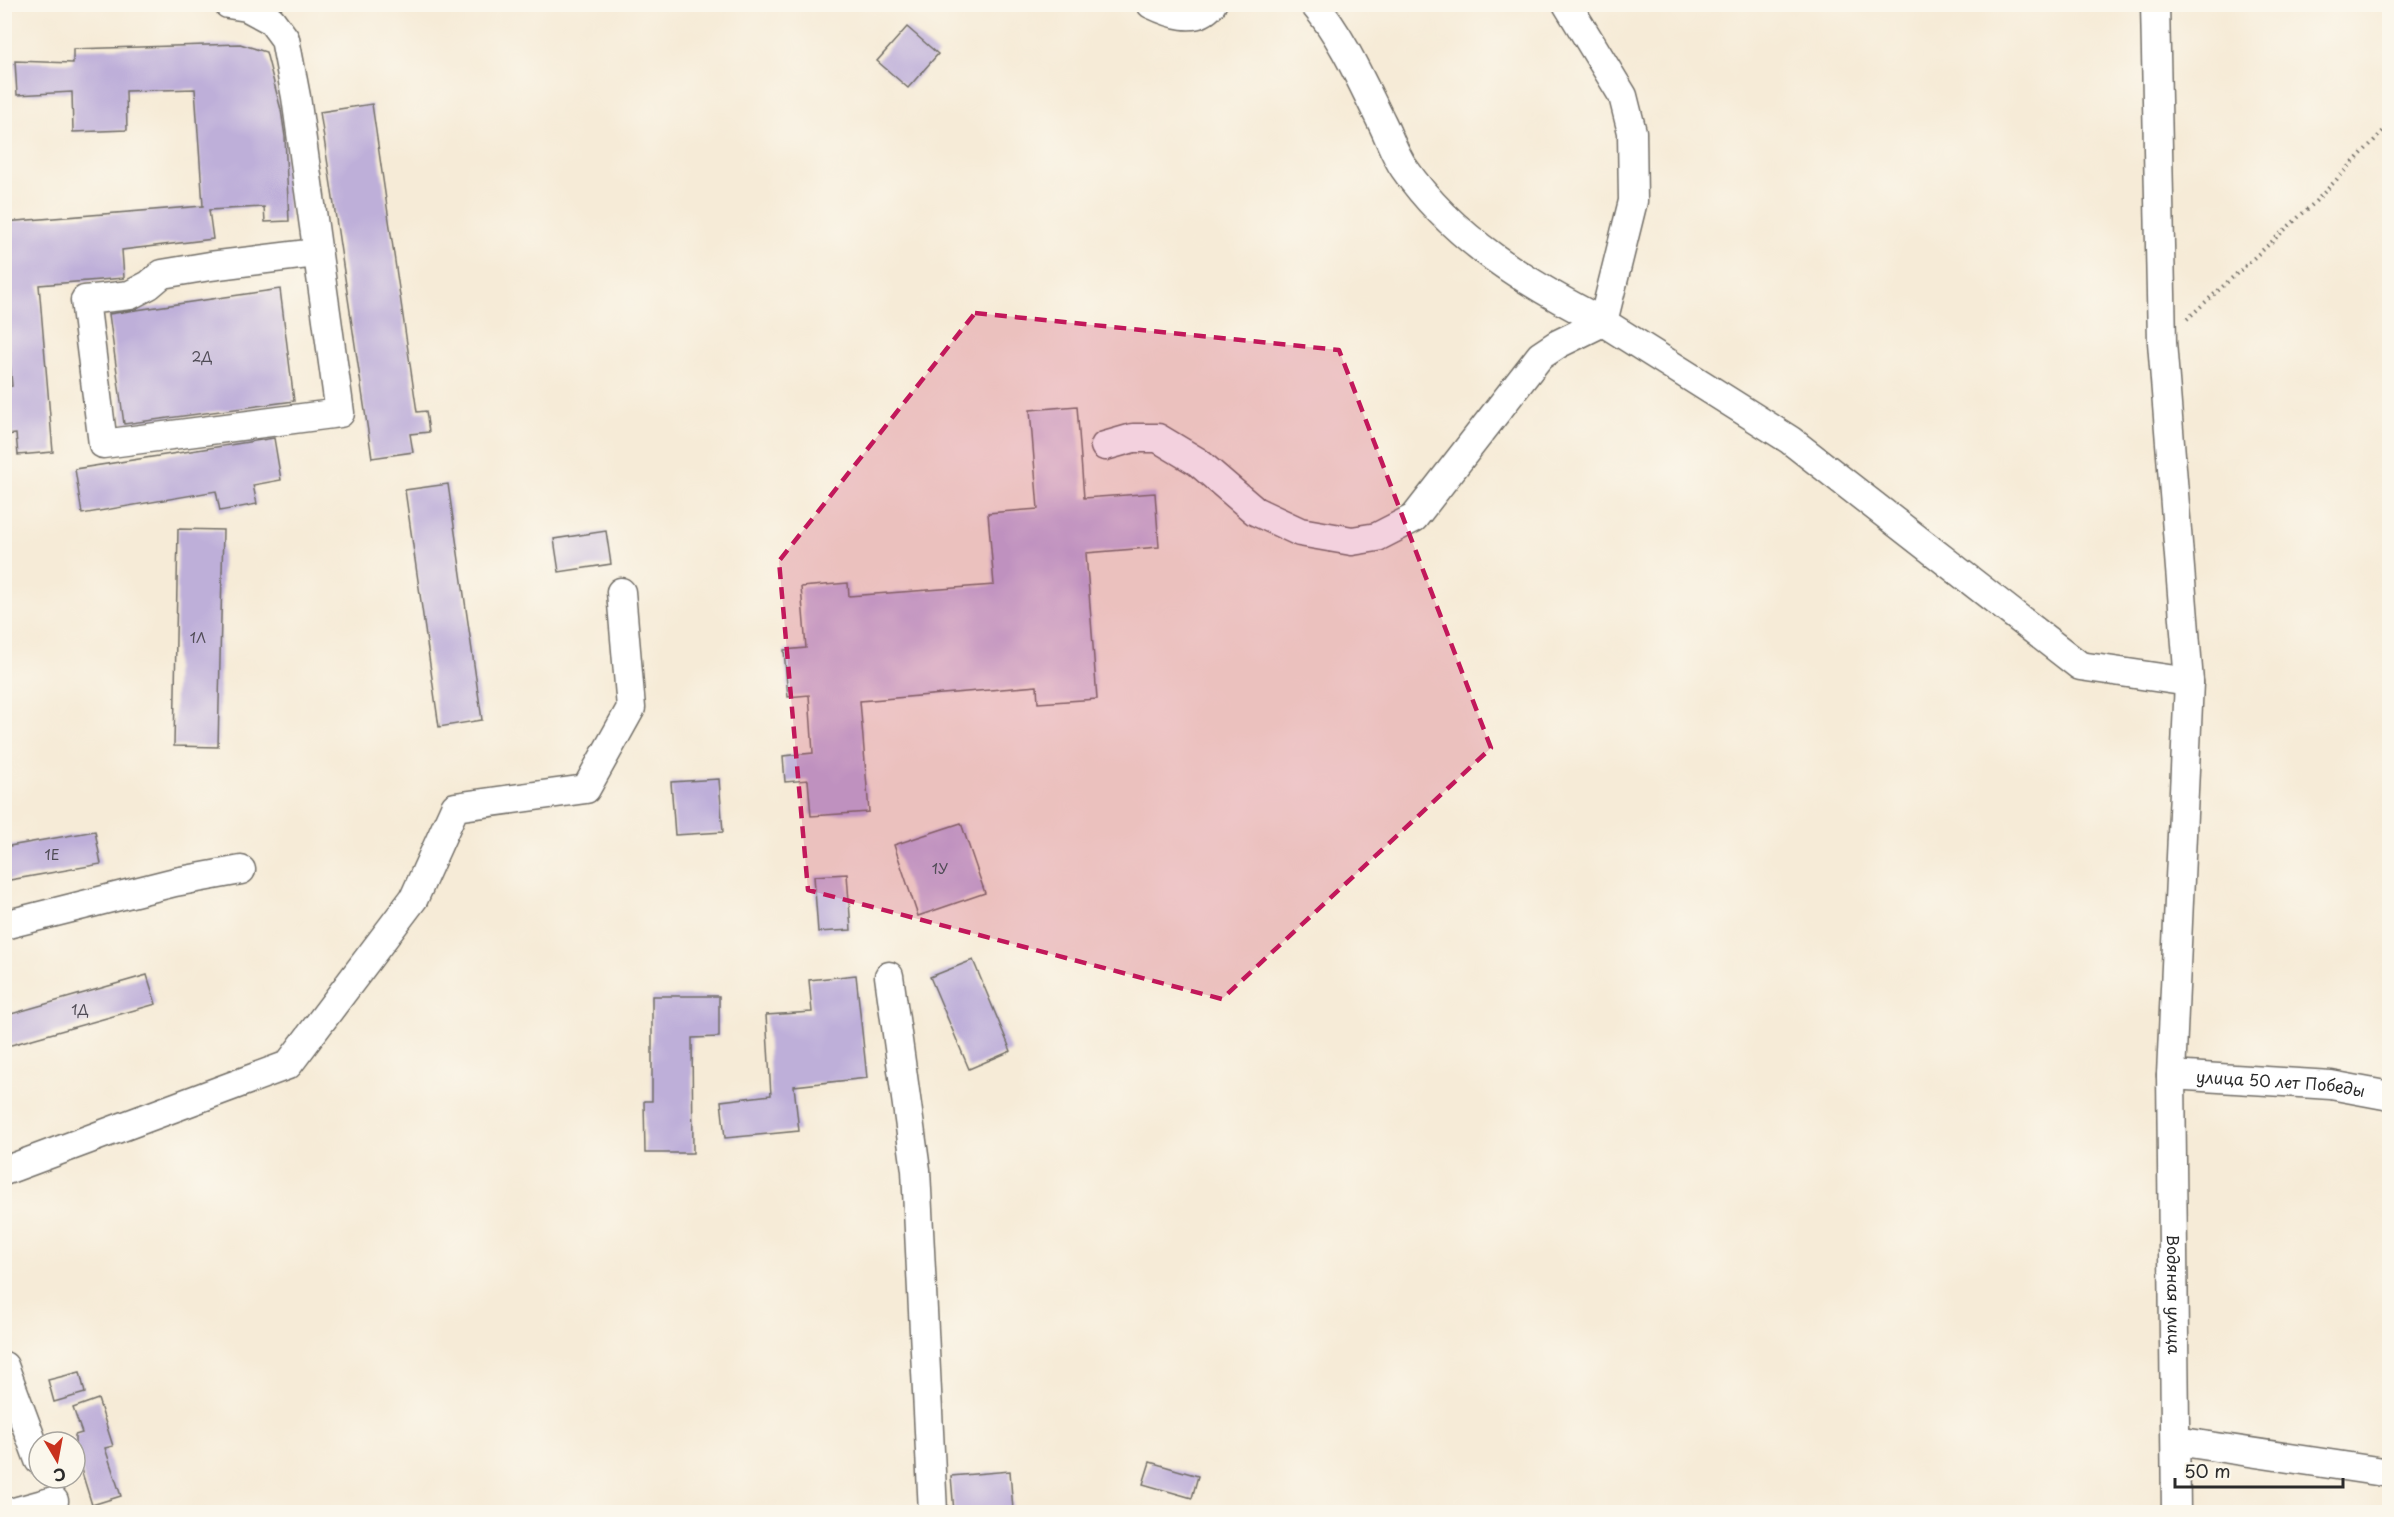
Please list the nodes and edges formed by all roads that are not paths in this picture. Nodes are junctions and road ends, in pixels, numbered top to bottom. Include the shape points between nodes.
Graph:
1 (228, 4) edge
2 (1151, 4) edge
3 (1212, 4) edge
4 (1314, 4) edge
5 (1567, 4) edge
6 (2155, 4) edge
7 (316, 252) junction
8 (1604, 322) junction
9 (1105, 446) dead end
10 (621, 592) dead end
11 (2189, 682) junction
12 (241, 870) dead end
13 (4, 925) edge
14 (889, 976) dead end
15 (2171, 1076) junction
16 (2390, 1096) edge
17 (4, 1171) edge
18 (4, 1366) edge
19 (28, 1430) edge
20 (2176, 1442) junction
21 (2390, 1473) edge
22 (52, 1497) edge
23 (14, 1512) edge
24 (933, 1512) edge
25 (2176, 1512) edge

1 - 7 street via 271,20 285,39
2 - 3 street via 1168,13 1187,16 1209,9
4 - 8 street via 1346,54 1403,167 1452,224 1550,295
5 - 8 street via 1623,96 1632,132 1633,201
6 - 11 street, Водяная улица via 2162,342
7 - 7 street via 340,413 103,444 85,300 130,295 162,274
8 - 9 street via 1540,356 1414,518 1377,537 1352,541 1300,532 1256,511 1198,462 1158,438 1133,438
8 - 11 street via 1790,440 2080,666
10 - 17 street via 631,708 586,789 455,807 414,898 288,1065
11 - 15 street, Водяная улица
12 - 13 street via 175,882
14 - 24 street via 916,1170
15 - 16 street, улица 50 лет Победы via 2331,1085
15 - 20 street, Водяная улица
18 - 19 street
20 - 21 street
20 - 25 street, Водяная улица
22 - 23 street

